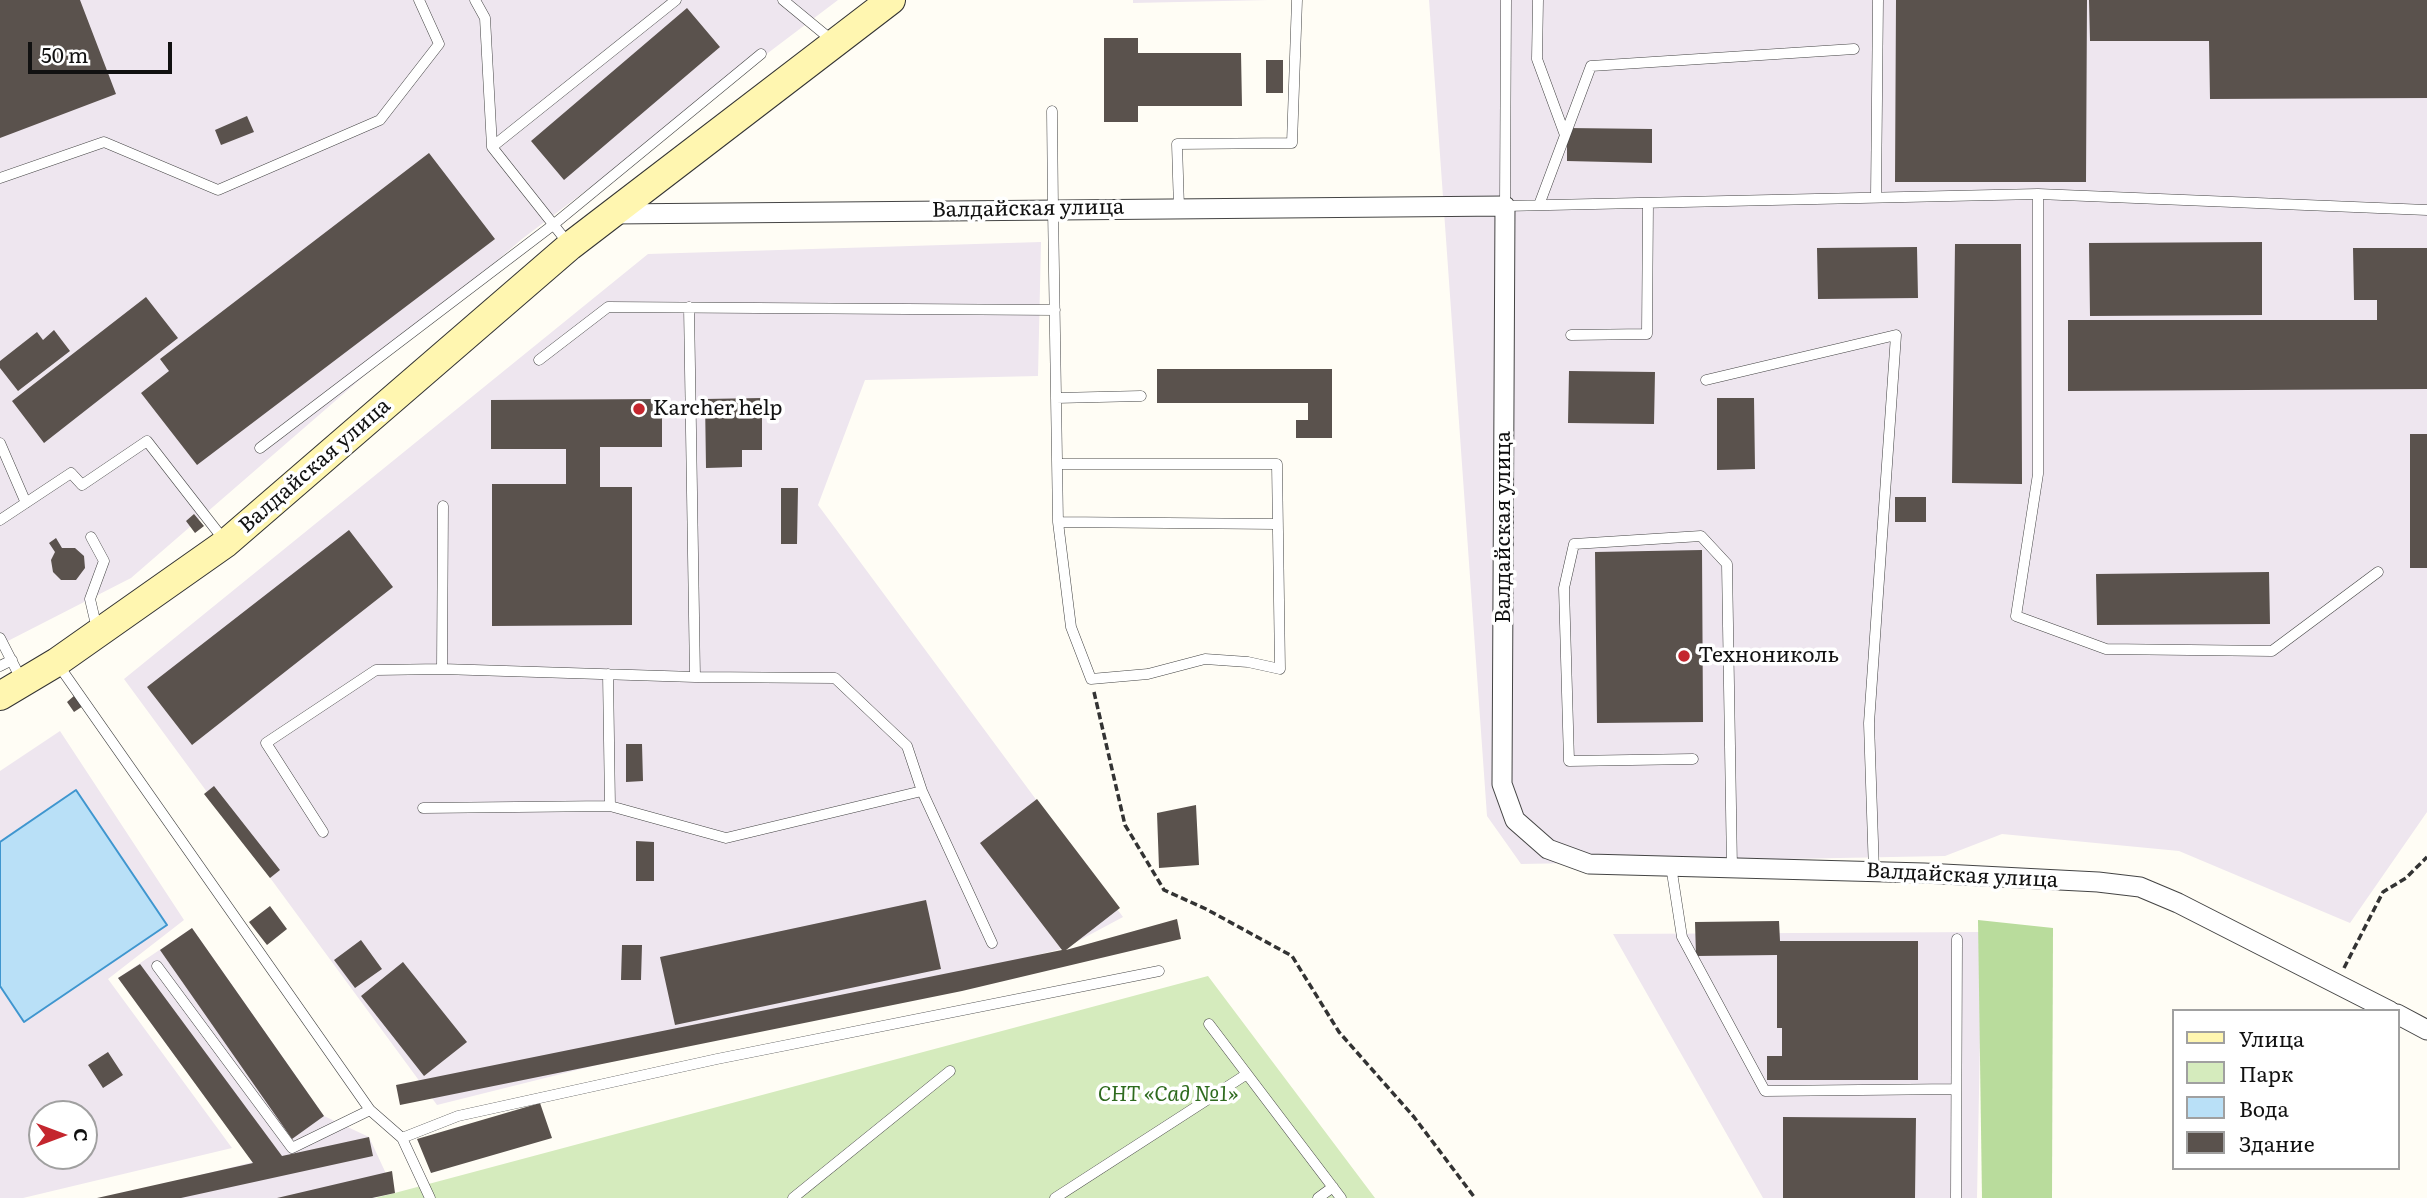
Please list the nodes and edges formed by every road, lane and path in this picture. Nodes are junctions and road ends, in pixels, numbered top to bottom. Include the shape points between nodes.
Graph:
1 (419, 0) edge
2 (475, 0) edge
3 (676, 0) edge
4 (783, 0) edge
5 (891, 0) edge
6 (1297, 0) edge
7 (1506, 0) edge
8 (1538, 0) edge
9 (1878, 0) edge
10 (836, 44) junction
11 (1854, 49) dead end
12 (761, 54) dead end
13 (1052, 111) dead end
14 (1565, 135) junction
15 (492, 147) junction
16 (0, 178) edge
17 (2038, 194) junction
18 (1876, 197) junction
19 (1648, 203) junction
20 (1539, 205) junction
21 (1506, 206) junction
22 (1179, 208) junction
23 (1053, 209) junction
24 (2427, 210) edge
25 (613, 214) junction
26 (562, 236) junction
27 (688, 307) junction
28 (1055, 310) junction
29 (1571, 335) dead end
30 (539, 360) dead end
31 (1706, 380) dead end
32 (1141, 396) dead end
33 (1056, 398) junction
34 (0, 443) edge
35 (260, 448) dead end
36 (1058, 464) junction
37 (26, 503) junction
38 (443, 506) dead end
39 (0, 520) edge
40 (1058, 522) junction
41 (1276, 523) junction
42 (91, 537) dead end
43 (226, 543) junction
44 (2378, 572) dead end
45 (98, 633) junction
46 (0, 638) edge
47 (57, 662) junction
48 (0, 666) edge
49 (442, 669) junction
50 (608, 674) junction
51 (695, 677) junction
52 (1091, 679) junction
53 (12, 680) edge
54 (1693, 759) dead end
55 (922, 791) junction
56 (610, 806) junction
57 (423, 807) dead end
58 (323, 832) dead end
59 (2427, 857) edge
60 (1671, 866) junction
61 (1732, 868) junction
62 (1874, 872) junction
63 (1957, 939) dead end
64 (992, 943) dead end
65 (157, 966) dead end
66 (1159, 971) dead end
67 (2336, 983) junction
68 (2386, 1009) edge
69 (2399, 1015) edge
70 (1209, 1024) dead end
71 (2427, 1030) edge
72 (950, 1071) dead end
73 (1247, 1074) junction
74 (1956, 1090) junction
75 (370, 1110) junction
76 (402, 1138) junction
77 (1333, 1187) junction
78 (430, 1198) edge
79 (793, 1198) edge
80 (1055, 1198) edge
81 (1318, 1198) edge
82 (1341, 1198) edge
83 (1475, 1198) edge
84 (1956, 1198) edge

1 - 16 lane via 439,44 380,120 218,190 104,142
2 - 15 lane via 485,18
3 - 15 lane
4 - 10 lane
5 - 10 street, Валдайская улица
6 - 22 lane via 1292,143 1177,144
7 - 21 lane
8 - 14 lane via 1537,59
9 - 18 lane
10 - 25 street, Валдайская улица
11 - 14 lane via 1591,66
12 - 26 lane
13 - 23 lane
14 - 20 lane
15 - 26 lane
17 - 18 lane
17 - 24 lane
17 - 44 lane via 2038,474 2016,617 2106,649 2272,651
18 - 19 lane
19 - 20 lane
19 - 29 lane via 1647,334
20 - 21 lane
21 - 22 street, Валдайская улица
21 - 60 street, Валдайская улица via 1502,784 1515,820 1548,849 1589,864
22 - 23 street, Валдайская улица
23 - 25 street, Валдайская улица
23 - 28 lane
25 - 26 street, Валдайская улица
26 - 35 lane
26 - 43 street, Валдайская улица
27 - 28 lane
27 - 30 lane via 608,307
27 - 51 lane
28 - 33 lane
31 - 62 lane via 1896,335 1869,723
32 - 33 lane
33 - 36 lane
34 - 37 lane
36 - 40 lane
36 - 41 lane via 1277,464
37 - 39 lane
37 - 43 lane via 71,474 82,485 147,441
38 - 49 lane
40 - 41 lane
40 - 52 lane via 1071,627
41 - 52 lane via 1280,669 1205,659 1148,674
42 - 45 lane via 104,561 90,599
43 - 45 street, Валдайская улица
45 - 47 street, Валдайская улица
46 - 53 lane
47 - 53 street, Валдайская улица
47 - 75 lane
48 - 53 lane
49 - 50 lane
49 - 58 lane via 376,670 266,743
50 - 51 lane
50 - 56 lane
51 - 55 lane via 835,678 907,746
52 - 83 path via 1125,825 1164,890 1292,956 1339,1032
54 - 61 lane via 1569,761 1564,589 1574,544 1701,536 1727,564
55 - 56 lane via 726,838
55 - 64 lane
56 - 57 lane
59 - 67 path via 2383,892
60 - 61 street, Валдайская улица
60 - 74 lane via 1682,937 1765,1091
61 - 62 street, Валдайская улица
62 - 67 street, Валдайская улица via 2140,887
63 - 74 lane
65 - 75 lane via 292,1147
66 - 76 lane via 458,1116
67 - 68 street, Валдайская улица
69 - 71 street
70 - 73 lane
72 - 79 lane
73 - 77 lane
73 - 80 lane
74 - 84 lane
75 - 76 lane
76 - 78 lane
77 - 81 lane
77 - 82 lane

